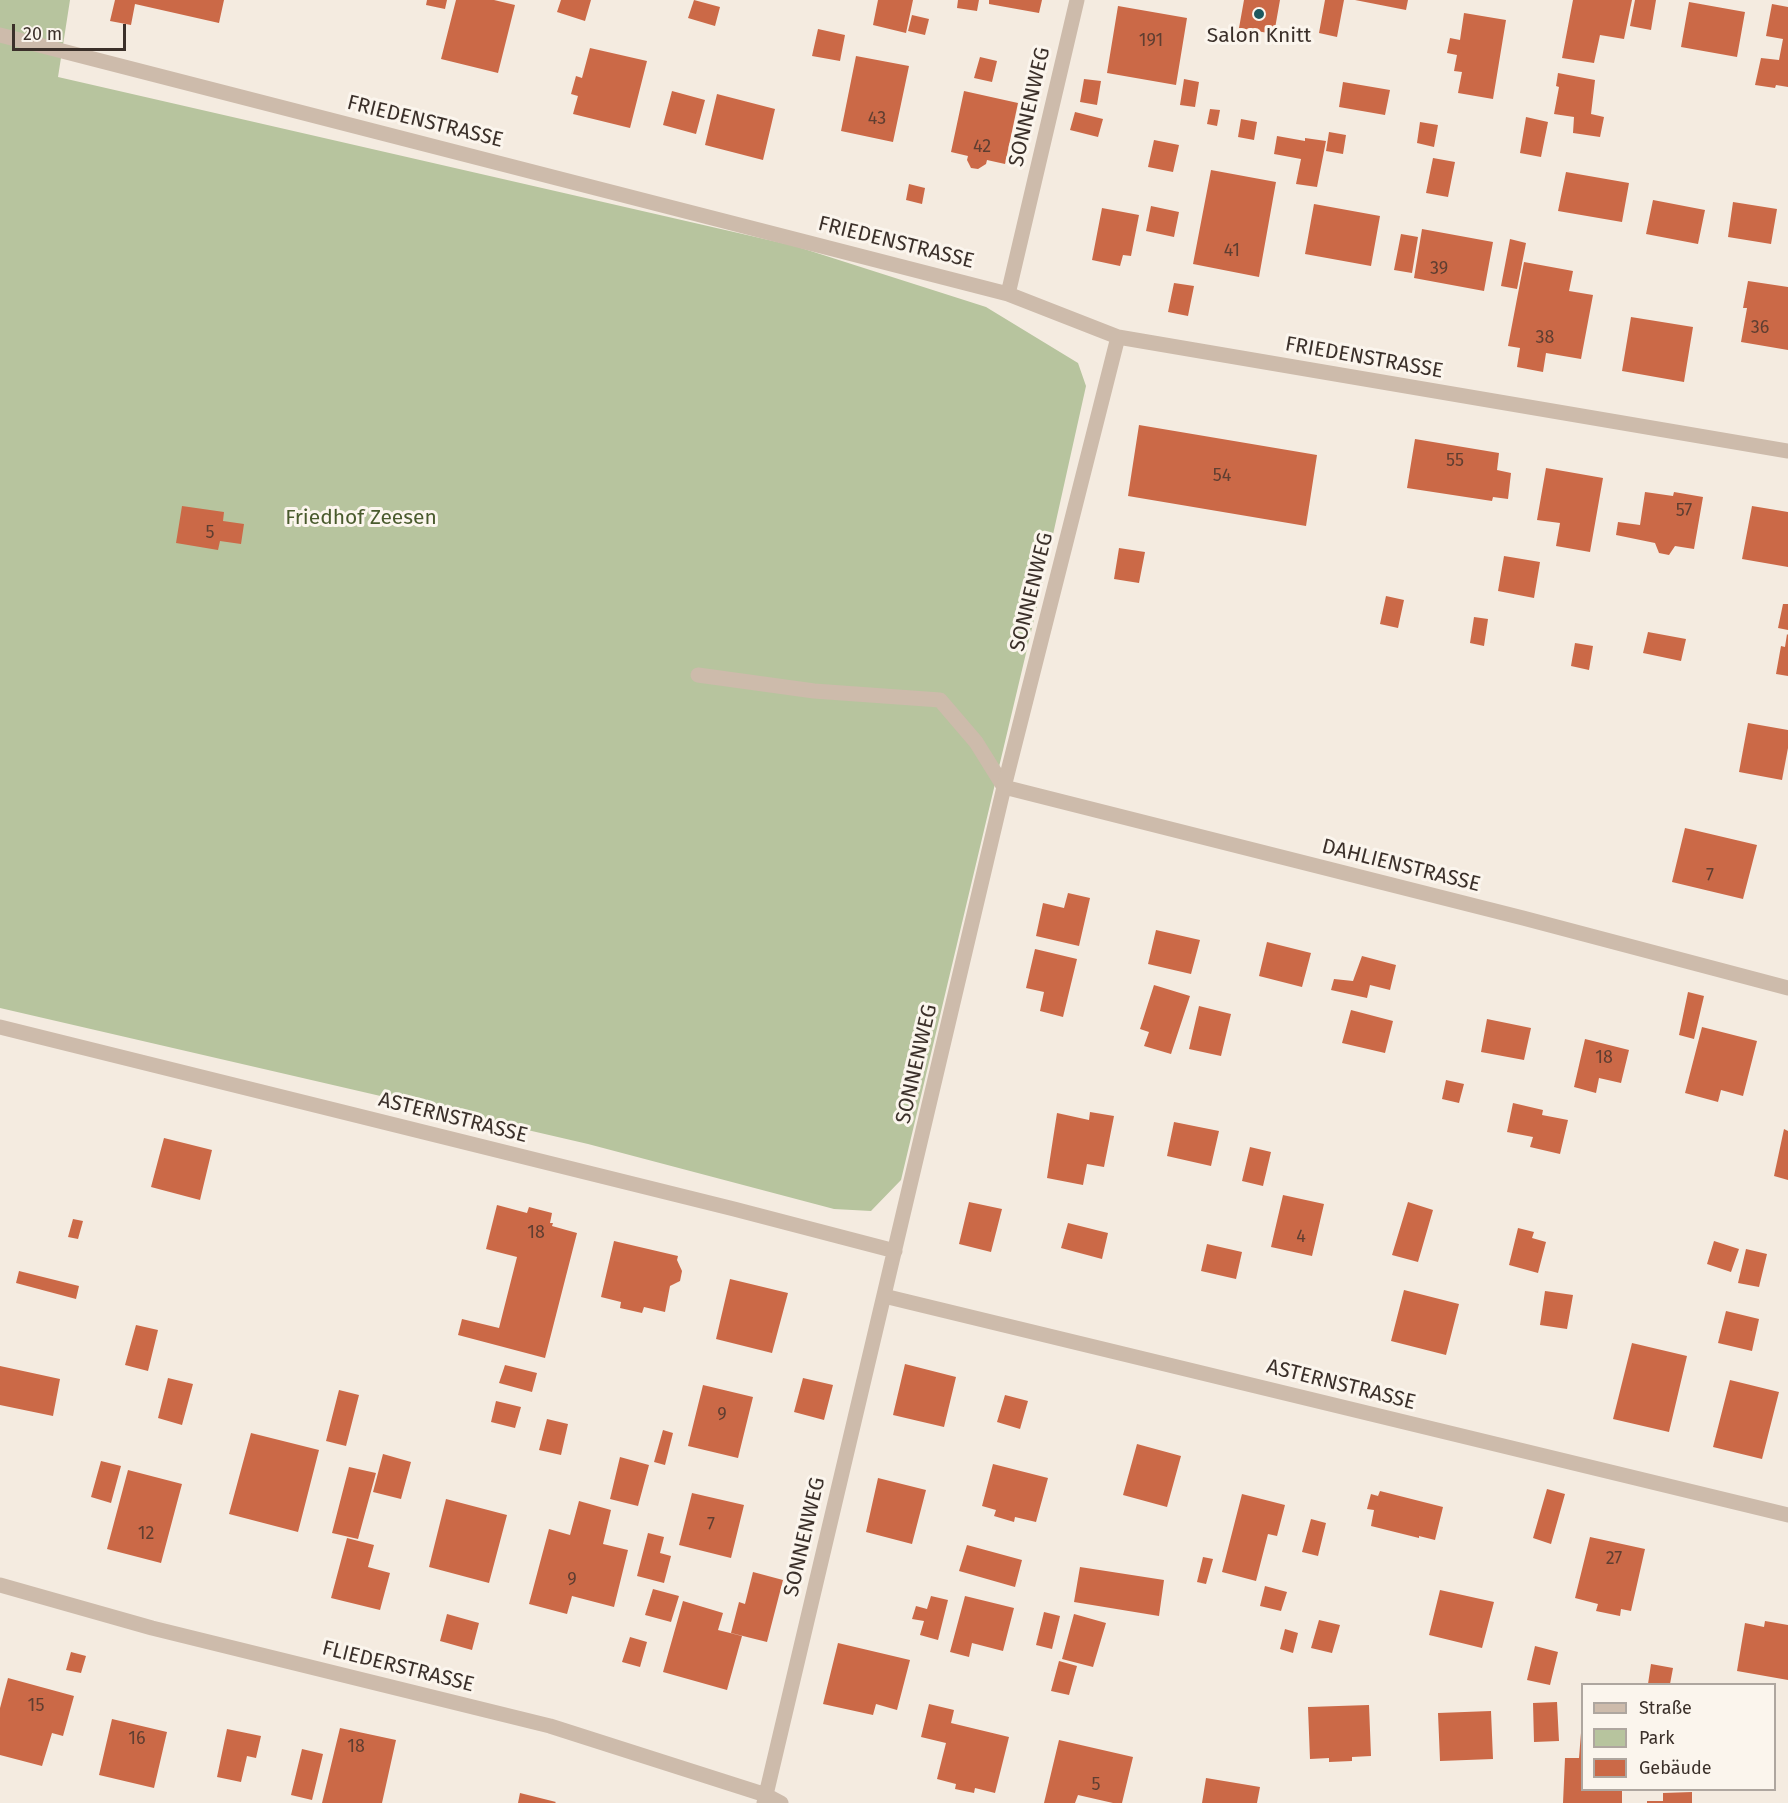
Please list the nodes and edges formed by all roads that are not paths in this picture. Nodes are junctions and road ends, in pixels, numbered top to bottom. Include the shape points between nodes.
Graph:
1 (1077, 0) edge
2 (0, 35) edge
3 (1008, 294) junction
4 (1118, 337) junction
5 (1788, 451) edge
6 (698, 675) dead end
7 (1004, 788) junction
8 (1788, 988) edge
9 (0, 1027) edge
10 (895, 1251) junction
11 (884, 1296) junction
12 (1788, 1515) edge
13 (0, 1585) edge
14 (765, 1799) edge
15 (781, 1803) edge

1 - 3 street, SONNENWEG
2 - 3 street, FRIEDENSTRASSE
3 - 4 street, FRIEDENSTRASSE
4 - 5 street, FRIEDENSTRASSE
4 - 7 street, SONNENWEG
6 - 7 street via 814,691 940,700 976,742
7 - 8 street, DAHLIENSTRASSE
7 - 10 street, SONNENWEG
9 - 10 street, ASTERNSTRASSE
10 - 11 street, SONNENWEG
11 - 12 street, ASTERNSTRASSE
11 - 14 street, SONNENWEG
13 - 14 street, FLIEDERSTRASSE via 152,1629 550,1726
14 - 15 street, FLIEDERSTRASSE

